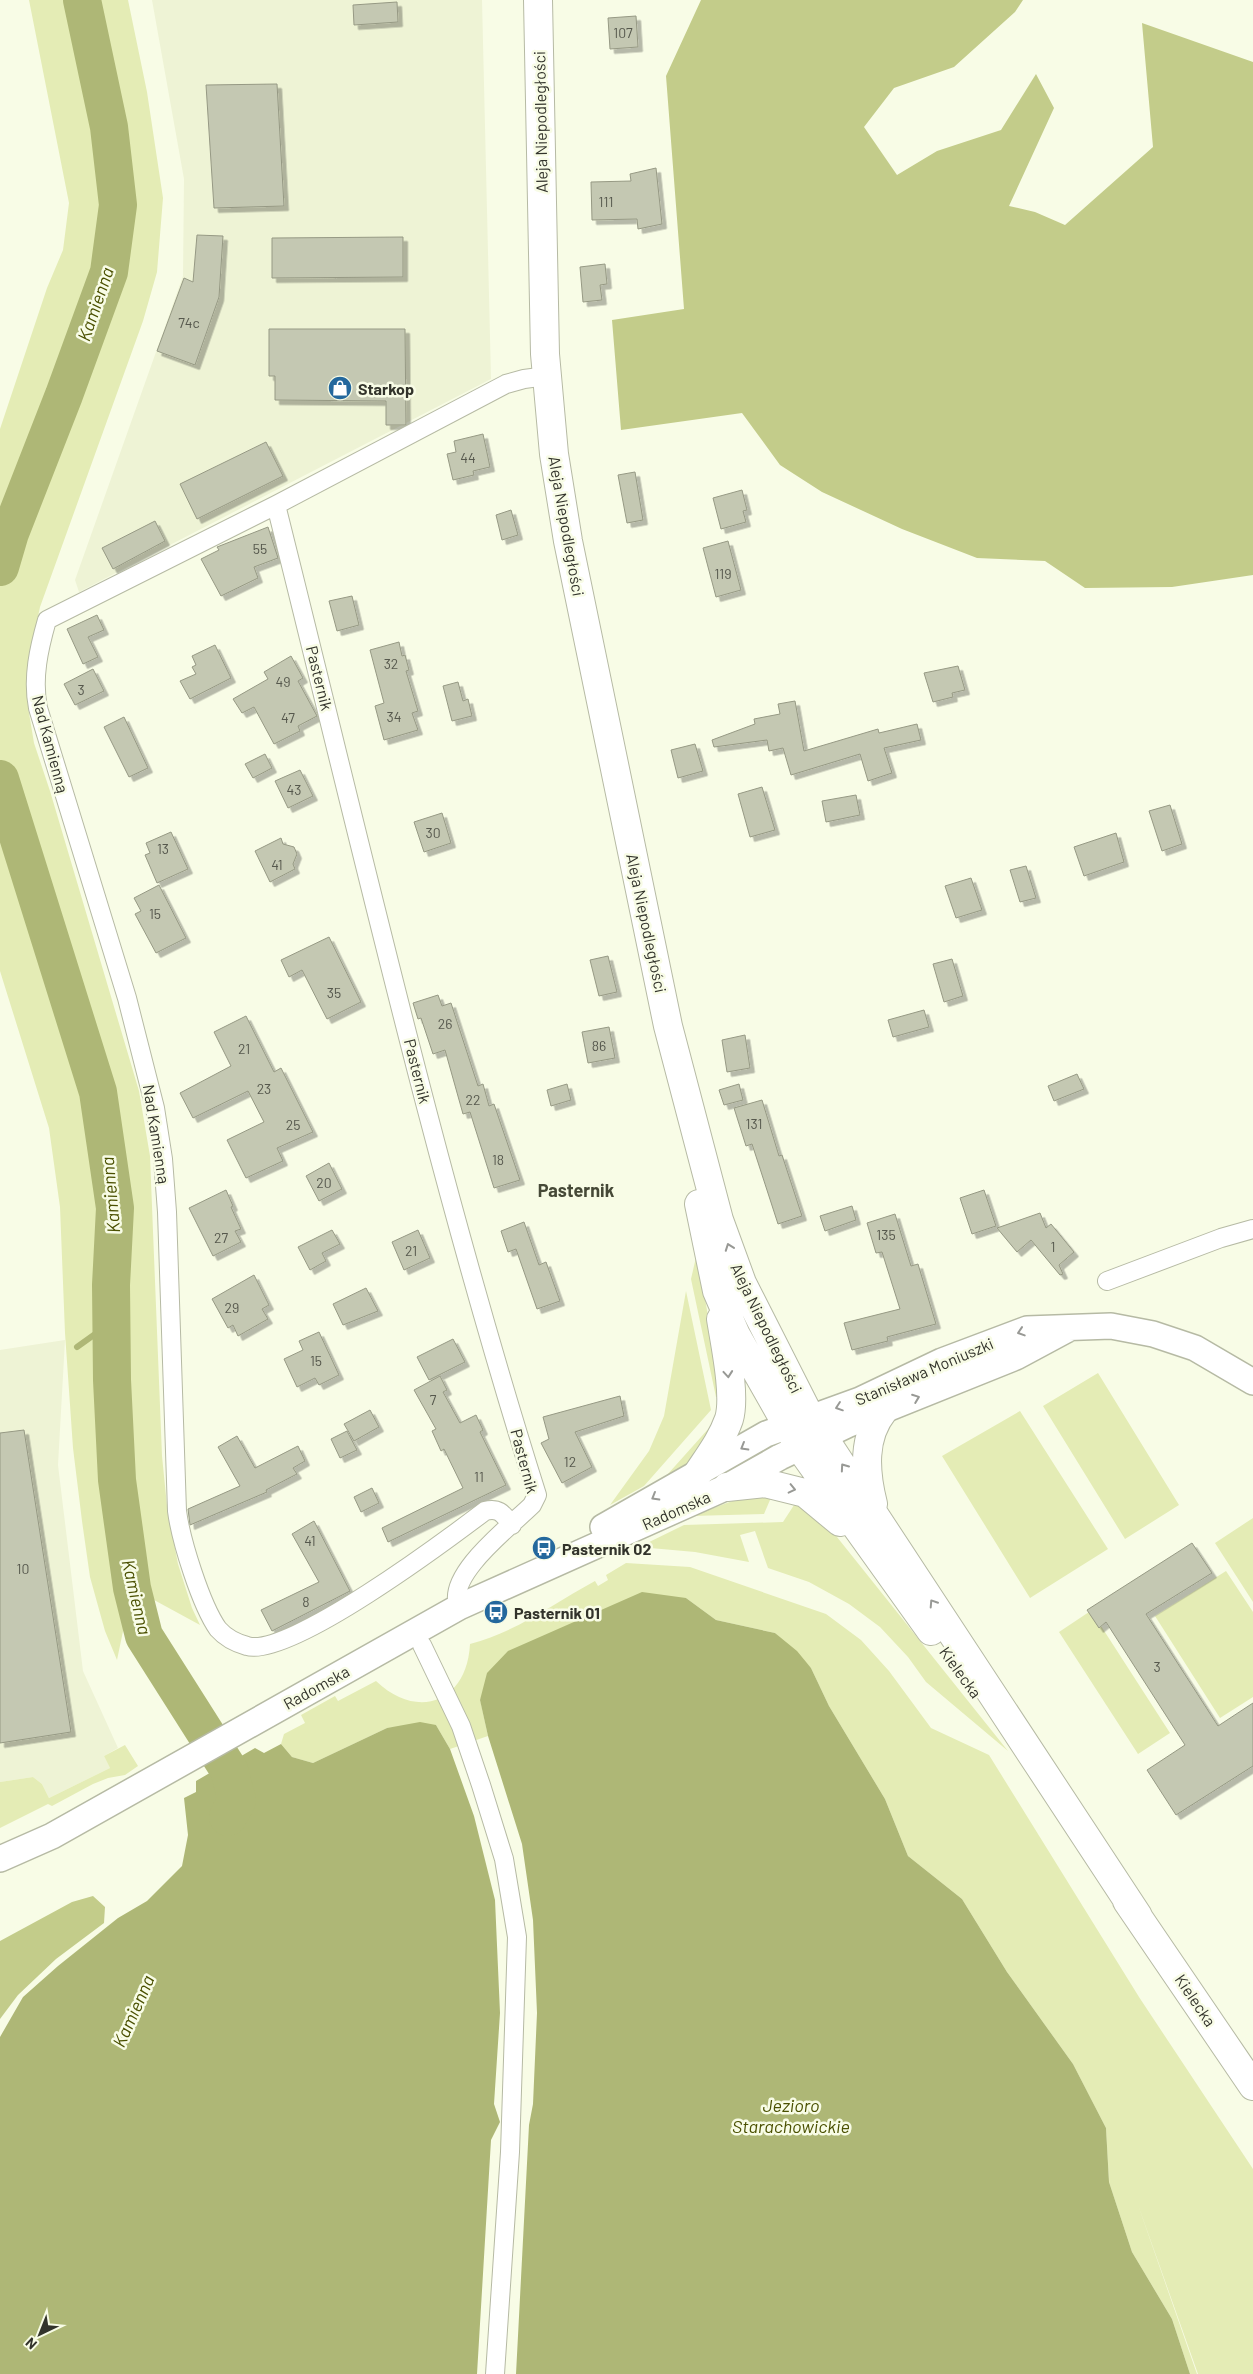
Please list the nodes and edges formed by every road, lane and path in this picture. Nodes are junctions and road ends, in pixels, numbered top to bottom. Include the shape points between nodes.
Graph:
1 (538, 0) edge
2 (547, 376) junction
3 (276, 505) junction
4 (672, 1042) junction
5 (1253, 1229) edge
6 (1106, 1281) dead end
7 (717, 1291) junction
8 (1070, 1328) junction
9 (1253, 1382) edge
10 (884, 1410) junction
11 (805, 1432) junction
12 (698, 1473) junction
13 (727, 1487) junction
14 (877, 1517) junction
15 (512, 1525) junction
16 (888, 1572) junction
17 (500, 1588) junction
18 (459, 1607) junction
19 (422, 1645) dead end
20 (0, 1859) edge
21 (1138, 1916) junction
22 (1253, 2086) edge
23 (495, 2374) edge

1 - 2 main road, Aleja Niepodległości
2 - 3 street via 506,384
2 - 4 main road, Aleja Niepodległości via 554,454 568,541
3 - 15 street, Pasternik via 440,1160 502,1384 537,1495 532,1505
3 - 15 street, Nad Kamienną via 48,620 37,654 38,708 137,1034 155,1108 163,1159 171,1287 175,1492 180,1531 202,1596 217,1626 226,1636 254,1648 303,1630 398,1575 485,1512 498,1510
4 - 7 main road, Aleja Niepodległości
11 -> 4 main road, Aleja Niepodległości via 719,1220
5 - 6 street
7 - 11 main road, Aleja Niepodległości via 736,1335
7 -> 12 main road via 731,1406 721,1438
8 - 9 street, Stanisława Moniuszki via 1111,1326 1176,1340
10 -> 8 street, Stanisława Moniuszki via 1016,1357
8 -> 11 street, Stanisława Moniuszki via 1028,1329 942,1361 860,1400
10 - 11 street, Stanisława Moniuszki
10 - 14 main road via 872,1428 868,1451 867,1473
11 -> 12 street, Radomska via 766,1434
11 - 13 street, Radomska
14 -> 11 main road, Kielecka
11 - 16 main road, Kielecka
12 -> 17 street, Radomska
13 -> 16 main road via 765,1483 805,1493 833,1515
13 - 17 street, Radomska
21 -> 14 main road, Kielecka
15 - 18 street, Pasternik via 464,1575 456,1594
16 - 21 main road, Kielecka
17 - 18 street, Radomska
18 - 20 street, Radomska via 52,1836
19 - 23 street via 461,1726 481,1785 504,1859 517,1937 510,2152
21 - 22 main road, Kielecka

